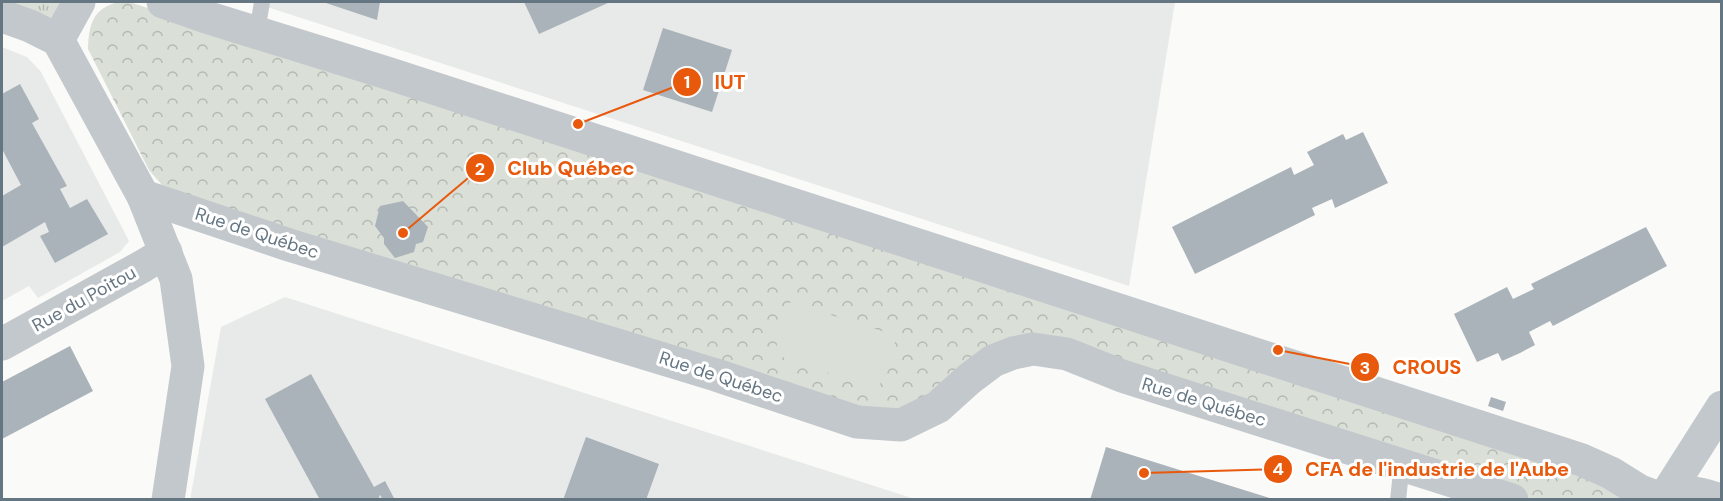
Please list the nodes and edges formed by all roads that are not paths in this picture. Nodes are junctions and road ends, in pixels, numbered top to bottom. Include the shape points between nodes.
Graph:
1 (79, 2) edge
2 (163, 2) edge
3 (2, 16) edge
4 (259, 17) edge
5 (58, 40) junction
6 (143, 196) junction
7 (166, 252) junction
8 (2, 344) edge
9 (1721, 409) edge
10 (1402, 464) junction
11 (1660, 497) edge
12 (168, 500) edge
13 (1398, 500) edge
14 (1512, 500) edge
15 (1720, 500) edge

1 - 5 street
2 - 4 street via 206,17
3 - 5 street
4 - 11 street via 1582,460 1640,491
5 - 6 street
6 - 7 street
6 - 10 street, Rue de Québec via 857,422 901,425 938,407 993,361 1033,350 1067,354 1122,376
7 - 8 street, Rue du Poitou
7 - 12 street via 176,279 188,366
9 - 11 street
10 - 13 lane
10 - 14 street, Rue de Québec
11 - 15 street via 1684,492 1703,493

